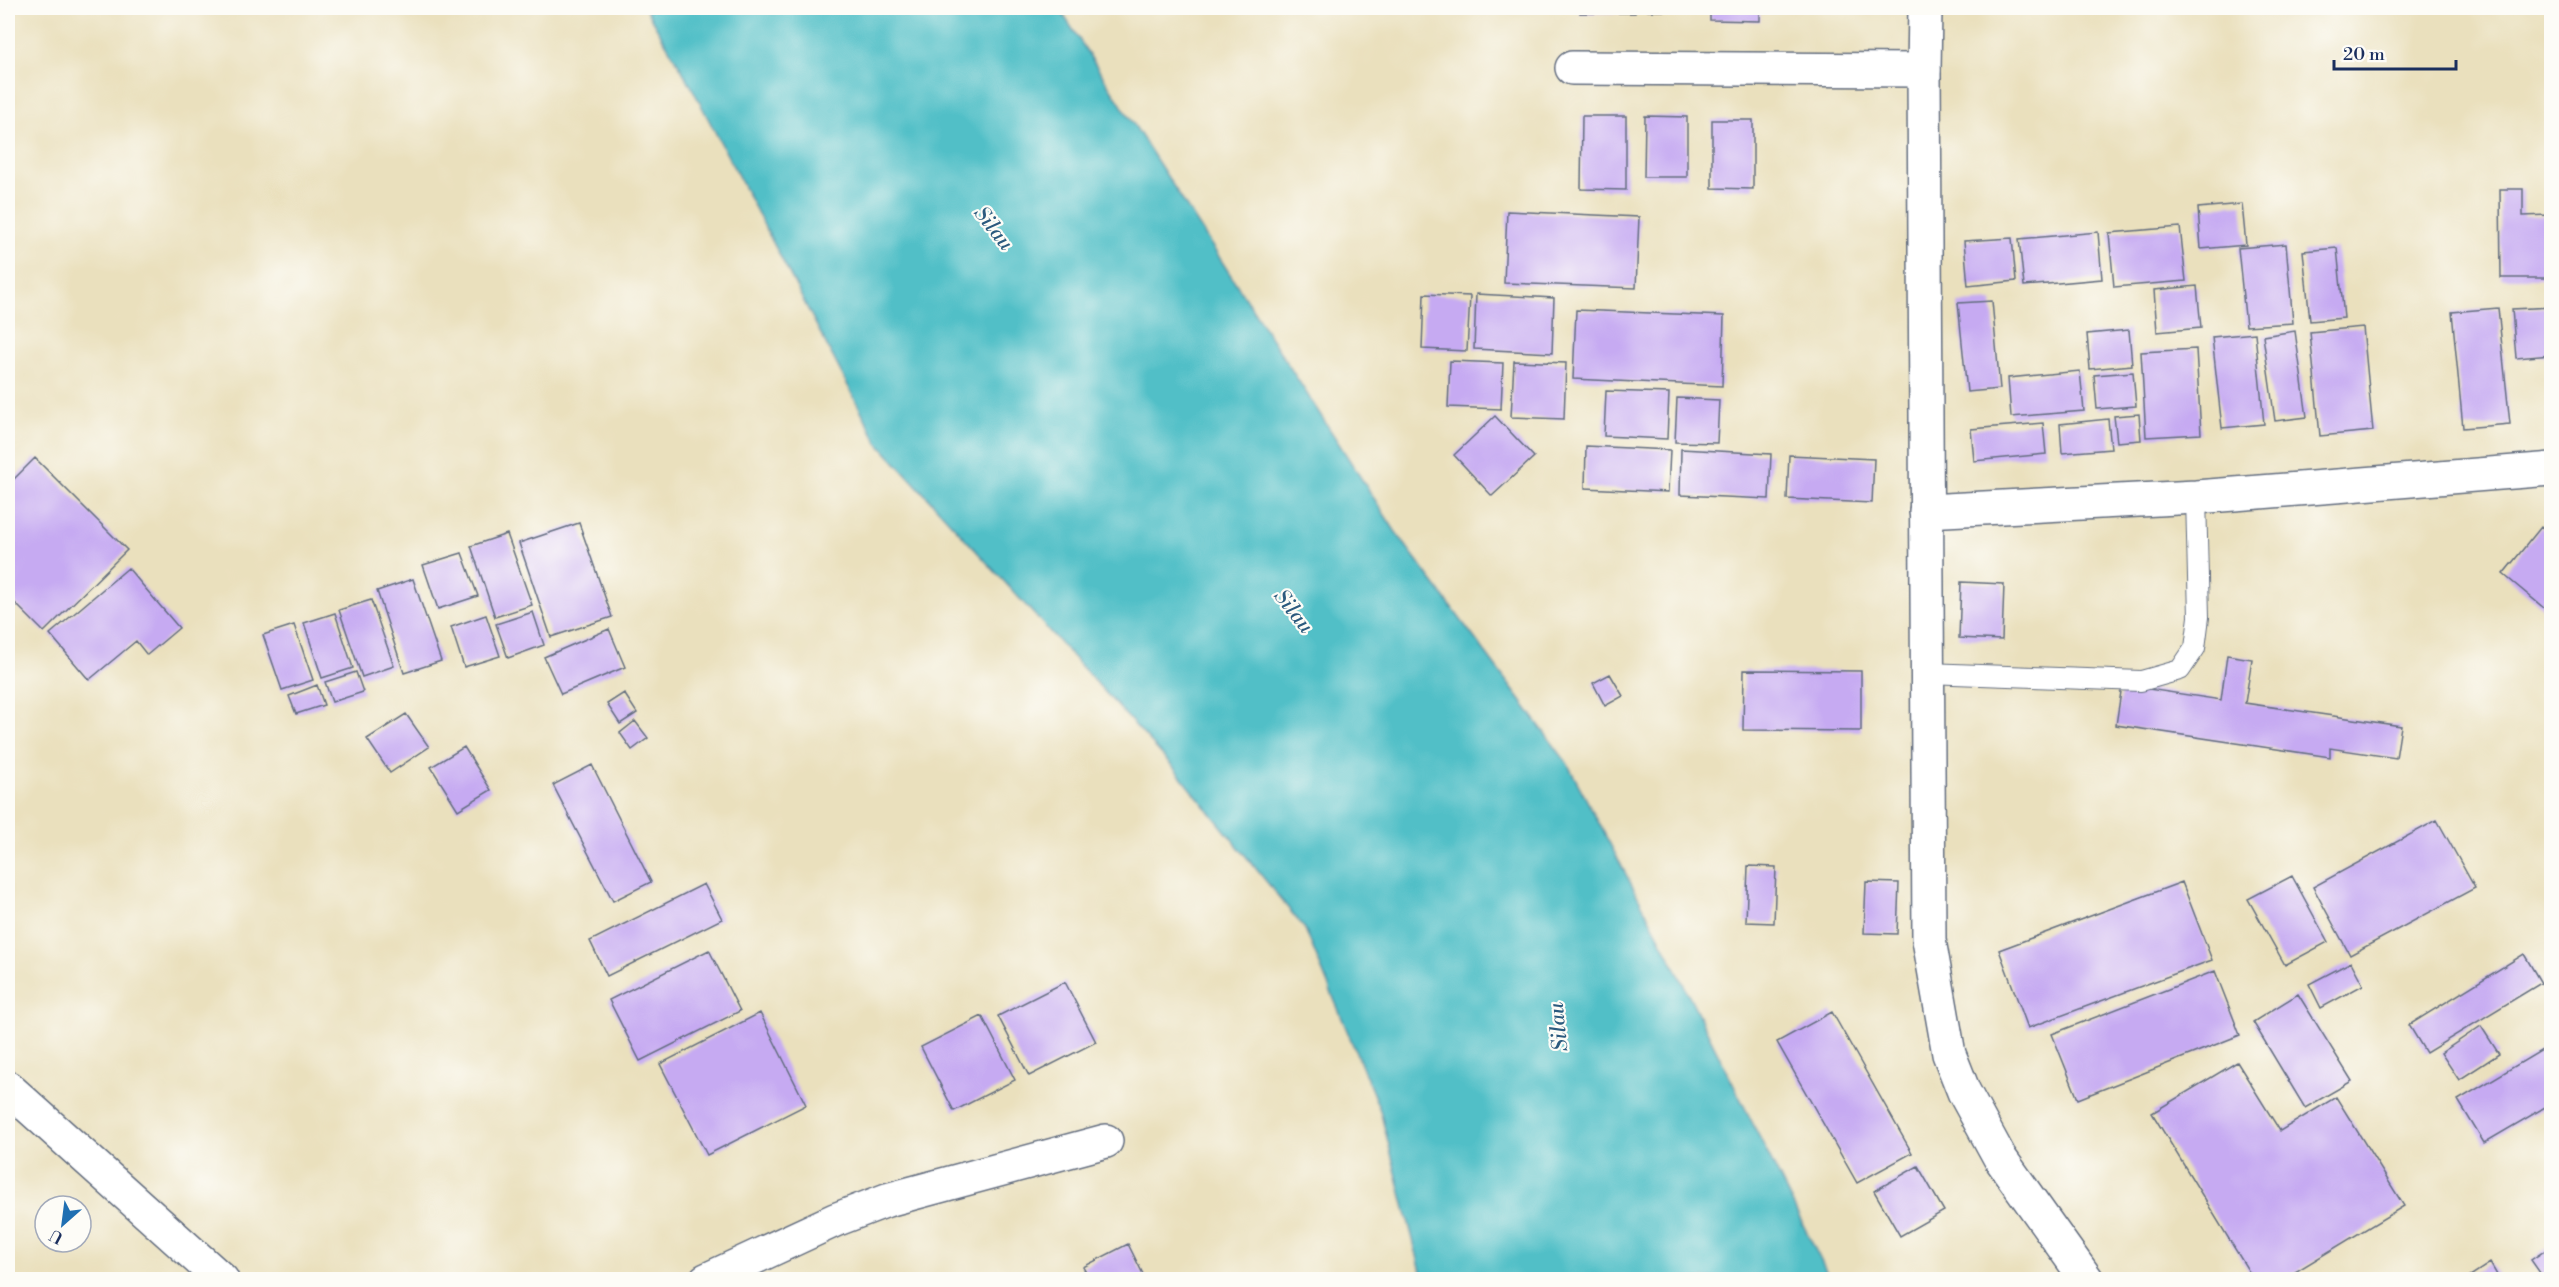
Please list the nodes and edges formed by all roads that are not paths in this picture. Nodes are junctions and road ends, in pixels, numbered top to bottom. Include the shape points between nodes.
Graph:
1 (1925, 8) edge
2 (1572, 68) dead end
3 (1924, 70) junction
4 (2552, 469) edge
5 (2196, 497) junction
6 (1926, 511) junction
7 (1927, 673) junction
8 (8, 1088) edge
9 (1106, 1141) dead end
10 (222, 1280) edge
11 (706, 1280) edge
12 (2087, 1280) edge

1 - 3 main road
2 - 3 main road
3 - 6 main road
4 - 5 main road
5 - 6 main road
5 - 7 lane via 2199,617 2195,648 2180,670 2141,681
6 - 7 main road
7 - 12 main road via 1929,940 1949,1054 2000,1158
8 - 10 main road
9 - 11 main road via 887,1200

